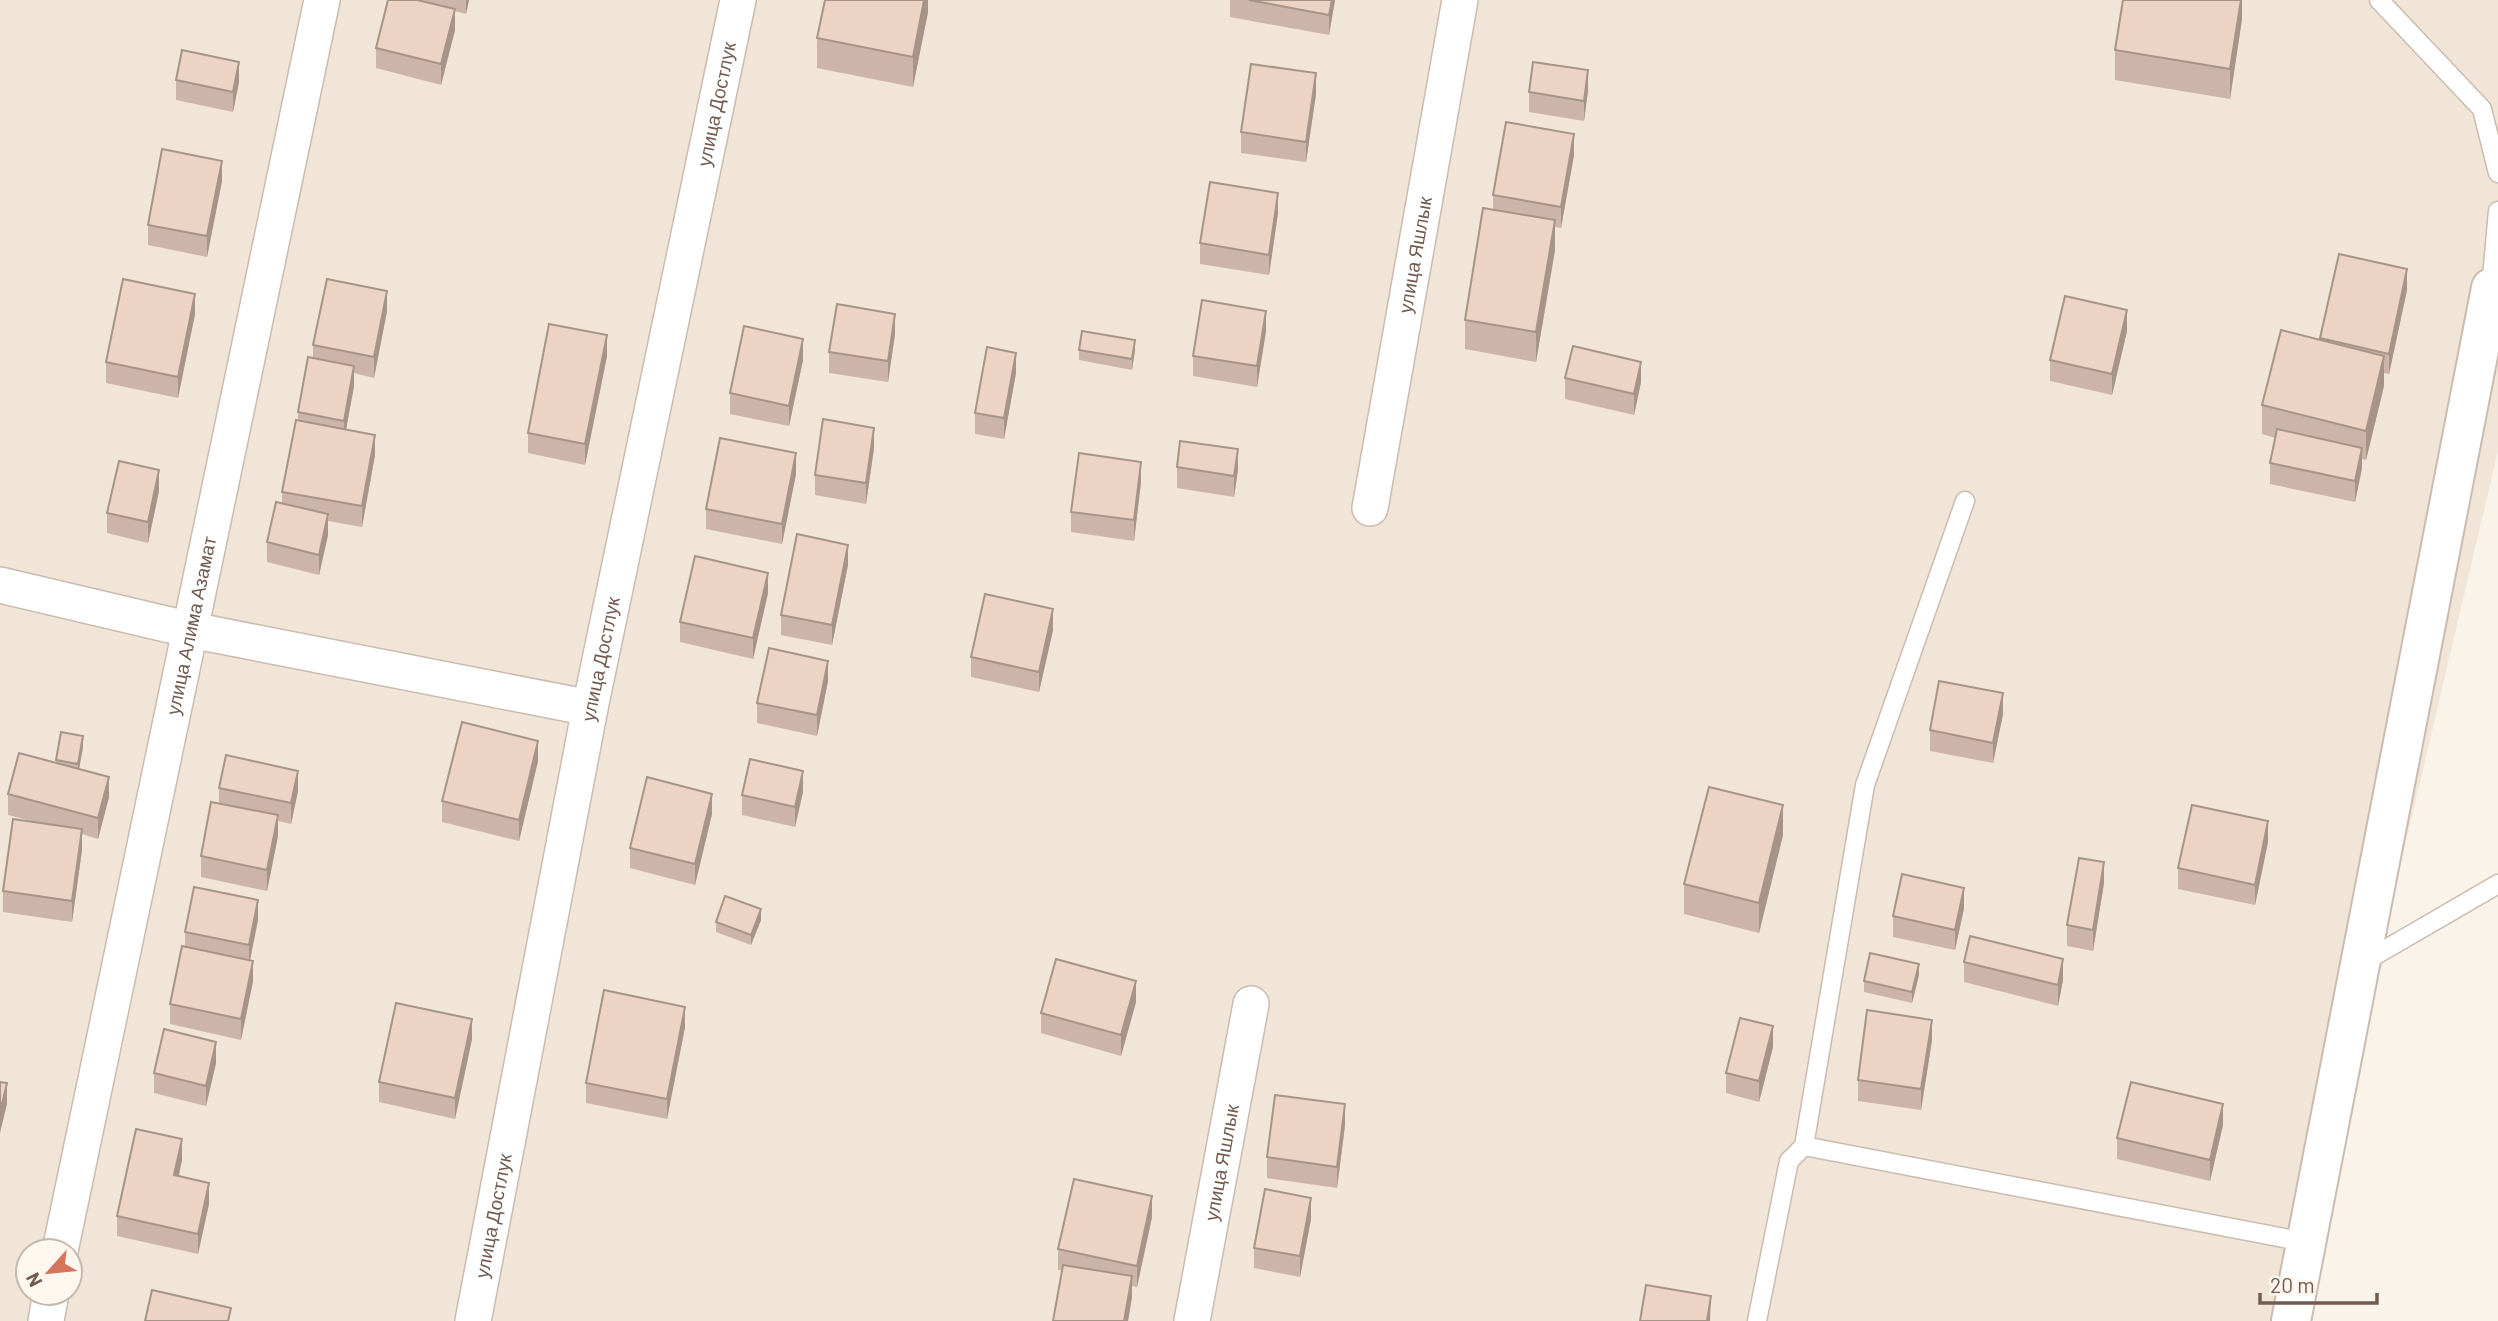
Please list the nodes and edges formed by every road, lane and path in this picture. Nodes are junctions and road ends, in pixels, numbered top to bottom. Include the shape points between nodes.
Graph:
1 (322, 0) edge
2 (738, 0) edge
3 (1460, 0) edge
4 (2379, 0) edge
5 (2498, 173) edge
6 (2498, 211) edge
7 (2494, 288) edge
8 (1965, 500) dead end
9 (1370, 508) dead end
10 (0, 585) edge
11 (191, 630) junction
12 (590, 708) junction
13 (2498, 884) edge
14 (2358, 965) junction
15 (1251, 1004) dead end
16 (1804, 1146) junction
17 (63, 1237) edge
18 (2305, 1242) junction
19 (473, 1321) edge
20 (1192, 1321) edge
21 (1757, 1321) edge
22 (2291, 1321) edge

1 - 11 street, улица Алима Азамат
2 - 12 street, улица Достлук
3 - 9 street, улица Яшлык
4 - 5 lane via 2482,109
6 - 7 lane
7 - 14 street
8 - 16 lane via 1865,785
10 - 11 street
11 - 12 street
11 - 17 street, улица Алима Азамат
12 - 19 street, улица Достлук
13 - 14 lane
14 - 18 street
15 - 20 street, улица Яшлык
16 - 18 lane
16 - 21 lane via 1789,1160
18 - 22 street

